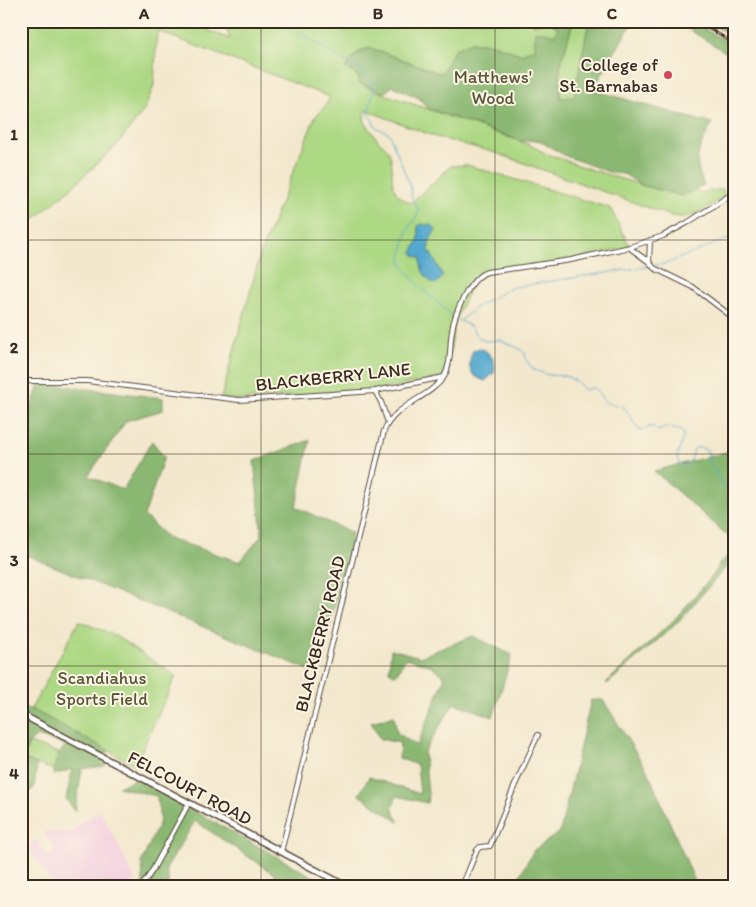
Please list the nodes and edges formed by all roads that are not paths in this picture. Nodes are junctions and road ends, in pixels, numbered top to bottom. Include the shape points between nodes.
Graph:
1 (735, 192) edge
2 (650, 240) junction
3 (630, 247) junction
4 (649, 262) junction
5 (735, 319) edge
6 (444, 377) junction
7 (21, 381) edge
8 (375, 390) junction
9 (388, 423) junction
10 (21, 714) edge
11 (538, 735) dead end
12 (189, 803) junction
13 (281, 852) junction
14 (142, 886) edge
15 (346, 886) edge
16 (462, 886) edge

1 - 2 street via 687,223
2 - 3 street
2 - 4 street
3 - 4 street
3 - 6 street via 478,276 454,320 450,364
4 - 5 street via 654,268 693,287
6 - 8 street, BLACKBERRY LANE
6 - 9 street, BLACKBERRY ROAD
7 - 8 street, BLACKBERRY LANE via 88,381 240,400
8 - 9 street
9 - 13 street, BLACKBERRY ROAD
10 - 12 street, FELCOURT ROAD
11 - 16 street via 490,846 477,850
12 - 13 street, FELCOURT ROAD
12 - 14 street
13 - 15 street, FELCOURT ROAD

